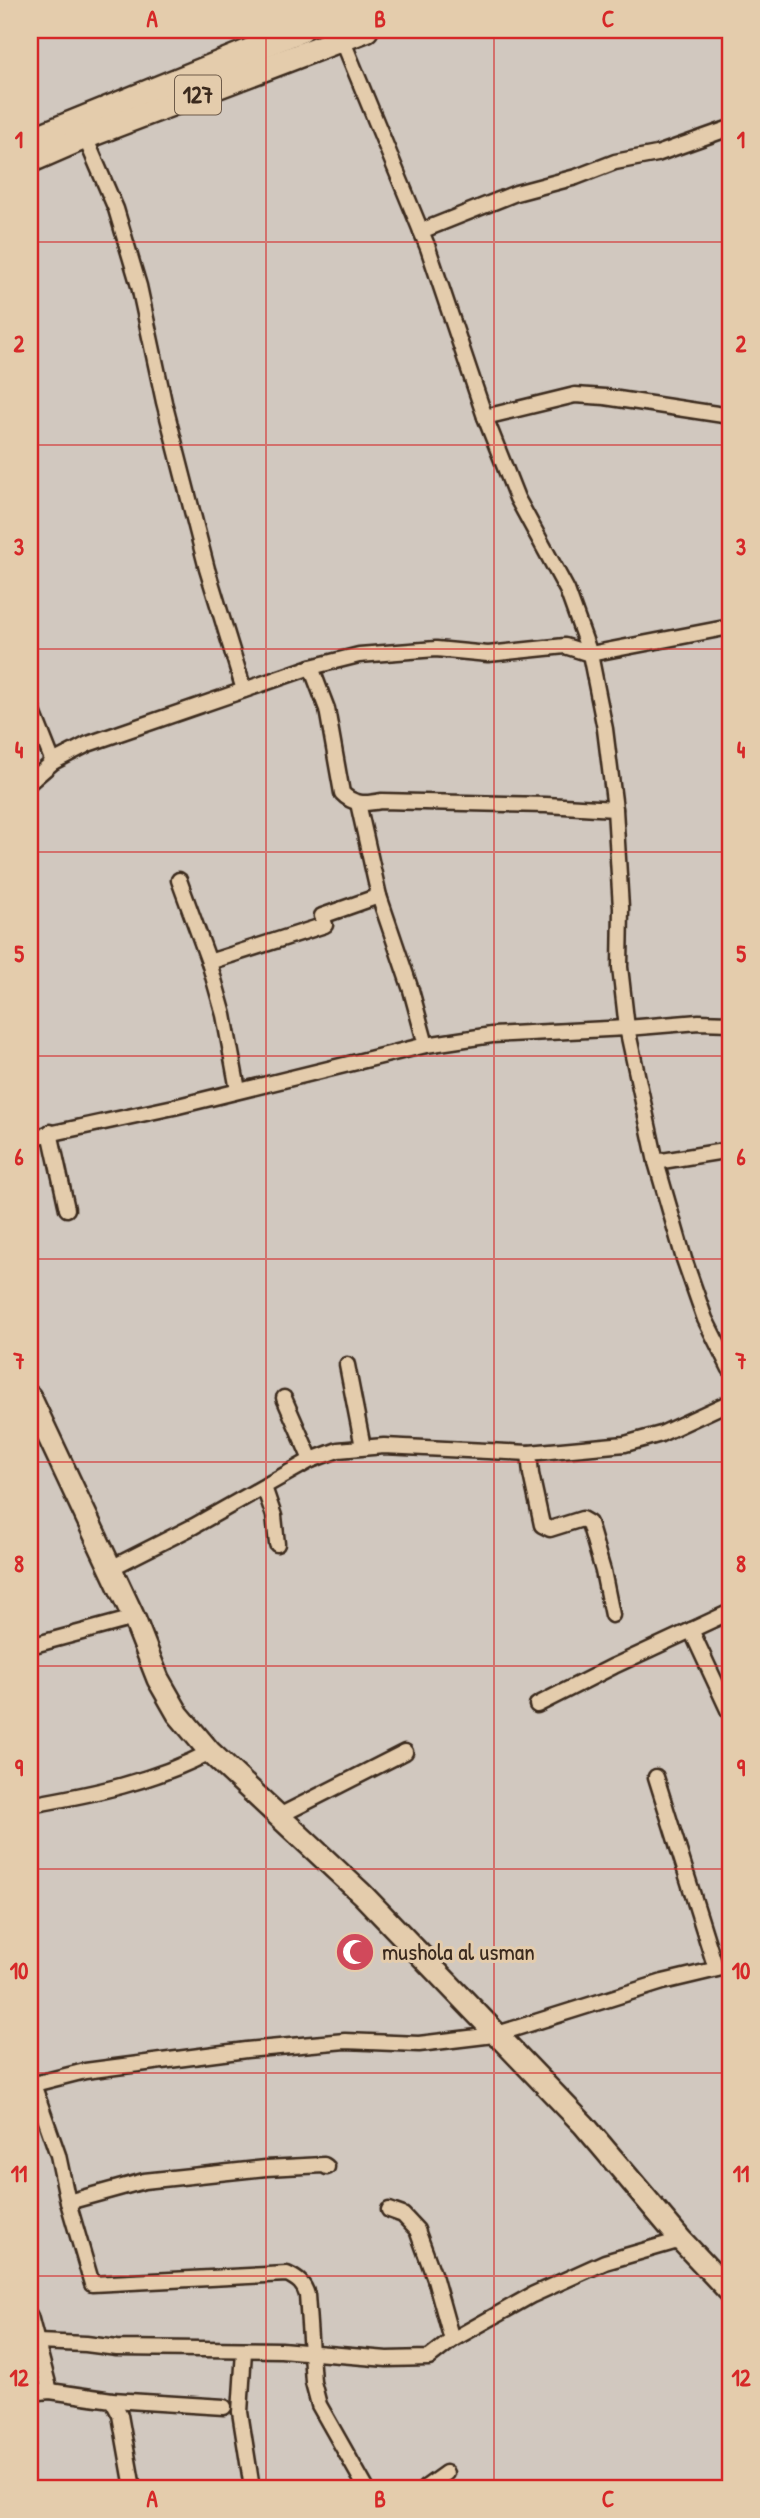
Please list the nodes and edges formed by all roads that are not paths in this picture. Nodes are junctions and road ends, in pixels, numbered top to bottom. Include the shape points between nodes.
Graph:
1 (301, 30) edge
2 (366, 30) edge
3 (340, 35) edge
4 (730, 128) edge
5 (85, 137) junction
6 (30, 140) edge
7 (30, 161) edge
8 (421, 230) junction
9 (730, 416) edge
10 (485, 417) junction
11 (730, 627) edge
12 (590, 654) junction
13 (311, 667) junction
14 (244, 690) junction
15 (30, 704) edge
16 (53, 762) junction
17 (30, 782) edge
18 (358, 803) junction
19 (615, 809) junction
20 (179, 880) dead end
21 (379, 895) junction
22 (209, 962) junction
23 (730, 1023) edge
24 (627, 1028) junction
25 (426, 1045) junction
26 (238, 1090) junction
27 (50, 1132) junction
28 (30, 1138) edge
29 (730, 1150) edge
30 (656, 1162) junction
31 (66, 1209) dead end
32 (346, 1365) dead end
33 (730, 1369) edge
34 (30, 1397) edge
35 (284, 1398) dead end
36 (730, 1402) edge
37 (363, 1447) junction
38 (529, 1454) junction
39 (311, 1460) junction
40 (264, 1487) junction
41 (277, 1544) dead end
42 (111, 1568) junction
43 (730, 1612) edge
44 (612, 1615) dead end
45 (134, 1618) junction
46 (691, 1630) junction
47 (30, 1646) edge
48 (537, 1705) dead end
49 (730, 1714) edge
50 (210, 1752) junction
51 (405, 1752) dead end
52 (656, 1777) dead end
53 (30, 1805) edge
54 (277, 1817) junction
55 (723, 1967) edge
56 (495, 2035) junction
57 (31, 2084) edge
58 (327, 2167) dead end
59 (68, 2202) junction
60 (389, 2210) dead end
61 (681, 2240) junction
62 (730, 2292) edge
63 (30, 2316) edge
64 (452, 2340) junction
65 (37, 2342) junction
66 (244, 2351) junction
67 (312, 2353) junction
68 (50, 2391) junction
69 (30, 2393) edge
70 (112, 2400) junction
71 (224, 2407) dead end
72 (446, 2473) dead end
73 (133, 2488) edge
74 (252, 2488) edge
75 (366, 2488) edge
76 (425, 2488) edge

1 - 6 main road, 127
2 - 3 main road, 127
3 - 5 main road, 127
3 - 8 street
4 - 8 street via 657,154 516,193
5 - 7 main road, 127
5 - 14 street via 116,209 139,286 207,569
8 - 10 street
9 - 10 street via 575,395
10 - 12 street via 517,498 567,590
11 - 12 street
12 - 13 street via 565,646 488,654 436,649 359,655
12 - 19 street
13 - 14 street
13 - 18 street via 327,709 342,793
14 - 16 street via 88,744
15 - 16 street
16 - 17 street
18 - 19 street
18 - 21 street
19 - 24 street via 620,967
20 - 22 street
21 - 22 street via 322,916 325,925
21 - 25 street
22 - 26 street
23 - 24 street
24 - 25 street via 492,1035
24 - 30 street
25 - 26 street
26 - 27 street
27 - 28 street
27 - 31 street
29 - 30 street
30 - 33 street via 705,1319
32 - 37 street
34 - 42 main road
35 - 39 street
36 - 38 street via 661,1434 625,1444
37 - 38 street
37 - 39 street
38 - 44 street via 542,1525 550,1529 582,1519 589,1523
39 - 40 street
40 - 41 street
40 - 42 street
42 - 45 main road
43 - 46 street
45 - 47 street
45 - 50 main road via 158,1679 178,1714
46 - 48 street
46 - 49 street
50 - 53 street via 128,1786
50 - 54 main road
51 - 54 street
52 - 55 street
54 - 56 main road via 362,1894
55 - 56 street
56 - 57 street via 419,2044 345,2041 246,2050 85,2071
56 - 61 main road via 584,2125
57 - 59 street via 58,2155
58 - 59 street via 298,2165 144,2181
59 - 67 street via 92,2284 287,2274 304,2286
60 - 64 street via 403,2216 416,2230
61 - 62 main road
61 - 64 street via 606,2262 532,2295
63 - 65 street
64 - 67 street via 429,2358
65 - 66 street
65 - 68 street
66 - 67 street
66 - 74 street via 240,2412
67 - 75 street via 318,2405
68 - 69 street
68 - 70 street
70 - 71 street
70 - 73 street via 120,2415
72 - 76 street

